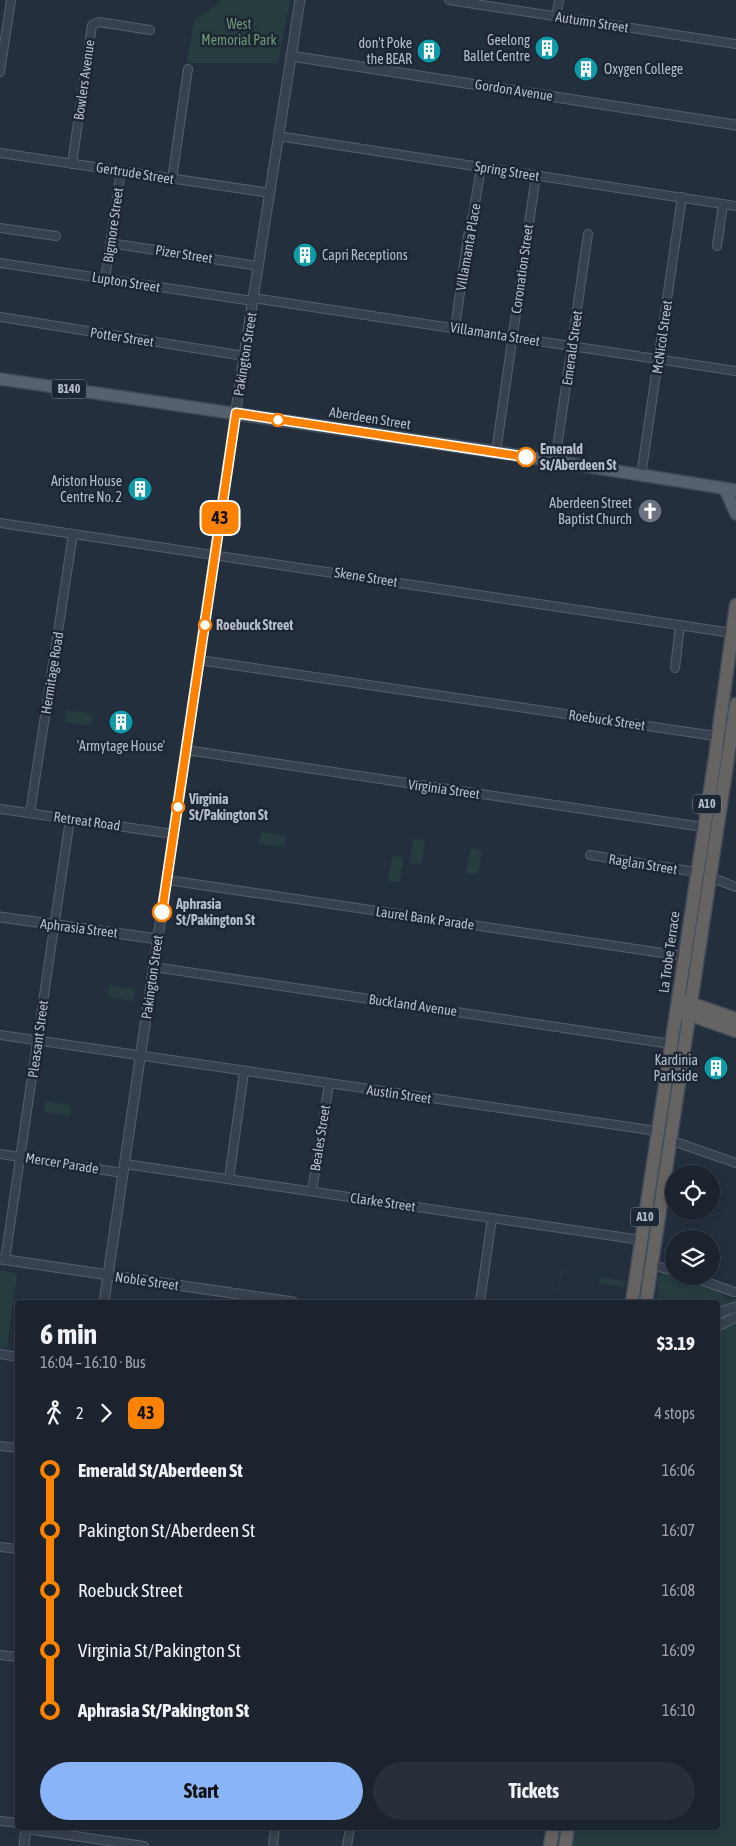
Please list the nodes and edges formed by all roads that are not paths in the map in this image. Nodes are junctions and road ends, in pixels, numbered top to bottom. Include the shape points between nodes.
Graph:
1 (11, 0) edge
2 (300, 0) edge
3 (448, 0) edge
4 (559, 0) edge
5 (556, 17) junction
6 (4, 20) edge
7 (150, 30) dead end
8 (736, 44) edge
9 (291, 56) junction
10 (188, 69) dead end
11 (0, 72) edge
12 (736, 125) edge
13 (278, 136) junction
14 (0, 153) edge
15 (72, 164) junction
16 (481, 167) junction
17 (121, 171) junction
18 (536, 175) junction
19 (172, 179) junction
20 (270, 194) junction
21 (682, 197) junction
22 (723, 204) junction
23 (736, 206) edge
24 (0, 228) edge
25 (588, 234) dead end
26 (56, 236) dead end
27 (110, 243) junction
28 (717, 246) dead end
29 (0, 263) edge
30 (258, 266) junction
31 (105, 278) junction
32 (253, 299) junction
33 (0, 317) edge
34 (454, 328) junction
35 (512, 337) junction
36 (572, 346) junction
37 (244, 356) junction
38 (658, 360) junction
39 (736, 372) edge
40 (0, 379) edge
41 (236, 413) junction
42 (496, 452) junction
43 (555, 462) junction
44 (641, 476) junction
45 (730, 490) edge
46 (736, 514) edge
47 (0, 523) edge
48 (73, 534) junction
49 (216, 554) junction
50 (736, 605) edge
51 (680, 625) junction
52 (732, 632) junction
53 (199, 660) junction
54 (674, 668) dead end
55 (736, 704) edge
56 (718, 736) junction
57 (733, 746) edge
58 (186, 750) junction
59 (0, 809) edge
60 (30, 813) junction
61 (70, 819) junction
62 (703, 827) junction
63 (174, 834) junction
64 (590, 856) dead end
65 (696, 872) junction
66 (710, 877) junction
67 (167, 880) junction
68 (736, 886) edge
69 (0, 917) edge
70 (55, 924) junction
71 (158, 939) junction
72 (683, 956) junction
73 (154, 967) junction
74 (677, 1004) junction
75 (690, 1009) junction
76 (736, 1019) edge
77 (736, 1031) edge
78 (0, 1036) edge
79 (37, 1041) junction
80 (671, 1044) junction
81 (141, 1057) junction
82 (244, 1072) junction
83 (329, 1084) junction
84 (657, 1131) junction
85 (670, 1140) junction
86 (0, 1154) edge
87 (21, 1157) junction
88 (736, 1163) edge
89 (124, 1168) junction
90 (229, 1179) junction
91 (312, 1192) junction
92 (492, 1218) junction
93 (641, 1240) junction
94 (3, 1259) edge
95 (652, 1265) junction
96 (665, 1269) edge
97 (108, 1275) junction
98 (715, 1285) edge
99 (734, 1292) dead end
100 (104, 1300) edge
101 (279, 1300) edge
102 (480, 1300) edge
103 (632, 1300) edge
104 (646, 1300) edge
105 (736, 1307) edge
106 (720, 1312) edge
107 (736, 1317) edge
108 (720, 1325) edge
109 (0, 1354) edge
110 (15, 1356) edge
111 (0, 1446) edge
112 (15, 1448) edge
113 (0, 1547) edge
114 (15, 1549) edge
115 (0, 1655) edge
116 (15, 1658) edge
117 (0, 1821) edge
118 (15, 1823) edge
119 (26, 1830) edge
120 (39, 1830) edge
121 (275, 1830) edge
122 (350, 1830) edge
123 (553, 1830) edge
124 (568, 1830) edge
125 (24, 1846) edge
126 (144, 1846) edge
127 (273, 1846) edge
128 (348, 1846) edge
129 (550, 1846) edge
130 (565, 1846) edge

1 - 6 street
2 - 9 street, Pakington Street
3 - 5 street, Autumn Street
4 - 5 street
5 - 8 street, Autumn Street
6 - 11 street
7 - 15 street, Bowlers Avenue via 99,22 92,25
9 - 12 street, Gordon Avenue
9 - 13 street, Pakington Street
10 - 19 street
13 - 16 street, Spring Street
13 - 20 street, Pakington Street
14 - 15 street, Gertrude Street
15 - 17 street, Gertrude Street
16 - 18 street, Spring Street
16 - 34 street, Villamanta Place
17 - 19 street, Gertrude Street
17 - 27 street, Bigmore Street
18 - 21 street, Spring Street
18 - 35 street, Coronation Street
19 - 20 street, Gertrude Street
20 - 30 street, Pakington Street
21 - 22 street, Spring Street
21 - 38 street, McNicol Street
22 - 23 street, Spring Street
22 - 28 street
24 - 26 street
25 - 36 street, Emerald Street
27 - 30 street, Pizer Street
27 - 31 street, Bigmore Street
29 - 31 street, Lupton Street
30 - 32 street, Pakington Street
31 - 32 street, Lupton Street
32 - 34 street, Villamanta Street
32 - 37 street, Pakington Street
33 - 37 street, Potter Street
34 - 35 street, Villamanta Street
35 - 36 street, Villamanta Street
35 - 42 street, Coronation Street
36 - 38 street, Villamanta Street
36 - 43 street, Emerald Street
37 - 41 street, Pakington Street
38 - 39 street, Villamanta Street
38 - 44 street, McNicol Street
40 - 41 main road, Aberdeen Street / B140
41 - 42 main road, Aberdeen Street / B140
41 - 49 street, Pakington Street
42 - 43 main road, Aberdeen Street / B140
43 - 44 main road, Aberdeen Street / B140
44 - 45 main road, Aberdeen Street / B140
45 - 46 main road
47 - 48 street, Skene Street
48 - 49 street, Skene Street
48 - 60 street, Hermitage Road
49 - 51 street, Skene Street
49 - 53 street, Pakington Street
50 - 52 highway, La Trobe Terrace / A10
51 - 52 street, Skene Street
51 - 54 street
52 - 56 highway, La Trobe Terrace / A10
53 - 56 street, Roebuck Street
53 - 58 street, Pakington Street
55 - 57 highway, A10
56 - 57 street, Roebuck Street
56 - 62 highway, La Trobe Terrace / A10
57 - 66 highway, A10
58 - 62 street, Virginia Street
58 - 63 street, Pakington Street
59 - 60 street, Retreat Road
60 - 61 street, Retreat Road
61 - 63 street, Retreat Road
61 - 70 street, Pleasant Street
62 - 65 highway, La Trobe Terrace / A10
63 - 67 street, Pakington Street
64 - 65 street, Raglan Street
65 - 72 highway, La Trobe Terrace / A10
66 - 68 street
66 - 75 highway, A10
67 - 71 street, Pakington Street
67 - 72 street, Laurel Bank Parade
69 - 70 street, Aphrasia Street
70 - 71 street, Aphrasia Street
70 - 79 street, Pleasant Street
71 - 73 street, Pakington Street
72 - 74 highway, La Trobe Terrace / A10
73 - 80 street, Buckland Avenue
73 - 81 street, Pakington Street
74 - 75 highway
74 - 80 highway, La Trobe Terrace / A10
75 - 76 highway
75 - 77 highway
75 - 85 highway, A10
78 - 79 street, Austin Street
79 - 81 street, Austin Street
79 - 87 street, Pleasant Street
80 - 84 highway, La Trobe Terrace / A10
81 - 82 street, Austin Street
81 - 89 street, Pakington Street
82 - 83 street, Austin Street
82 - 90 street
83 - 84 street, Austin Street
83 - 91 street, Beales Street
84 - 93 highway, La Trobe Terrace / A10
85 - 88 street
85 - 95 highway, A10
86 - 87 street, Mercer Parade
87 - 89 street, Mercer Parade
87 - 94 street, Pleasant Street
89 - 90 street, Clarke Street
89 - 97 street, Pakington Street
90 - 91 street, Clarke Street
91 - 92 street, Clarke Street
92 - 93 street, Clarke Street
92 - 102 street
93 - 103 highway, La Trobe Terrace / A10
94 - 97 street, Noble Street
95 - 96 street
95 - 104 highway, A10
97 - 100 street, Pakington Street
97 - 101 street, Noble Street
98 - 99 street
105 - 106 street
107 - 108 street
109 - 110 street
111 - 112 street
113 - 114 street
115 - 116 street
117 - 118 street
119 - 125 street
120 - 126 street
121 - 127 street
122 - 128 street
123 - 129 highway
124 - 130 highway

